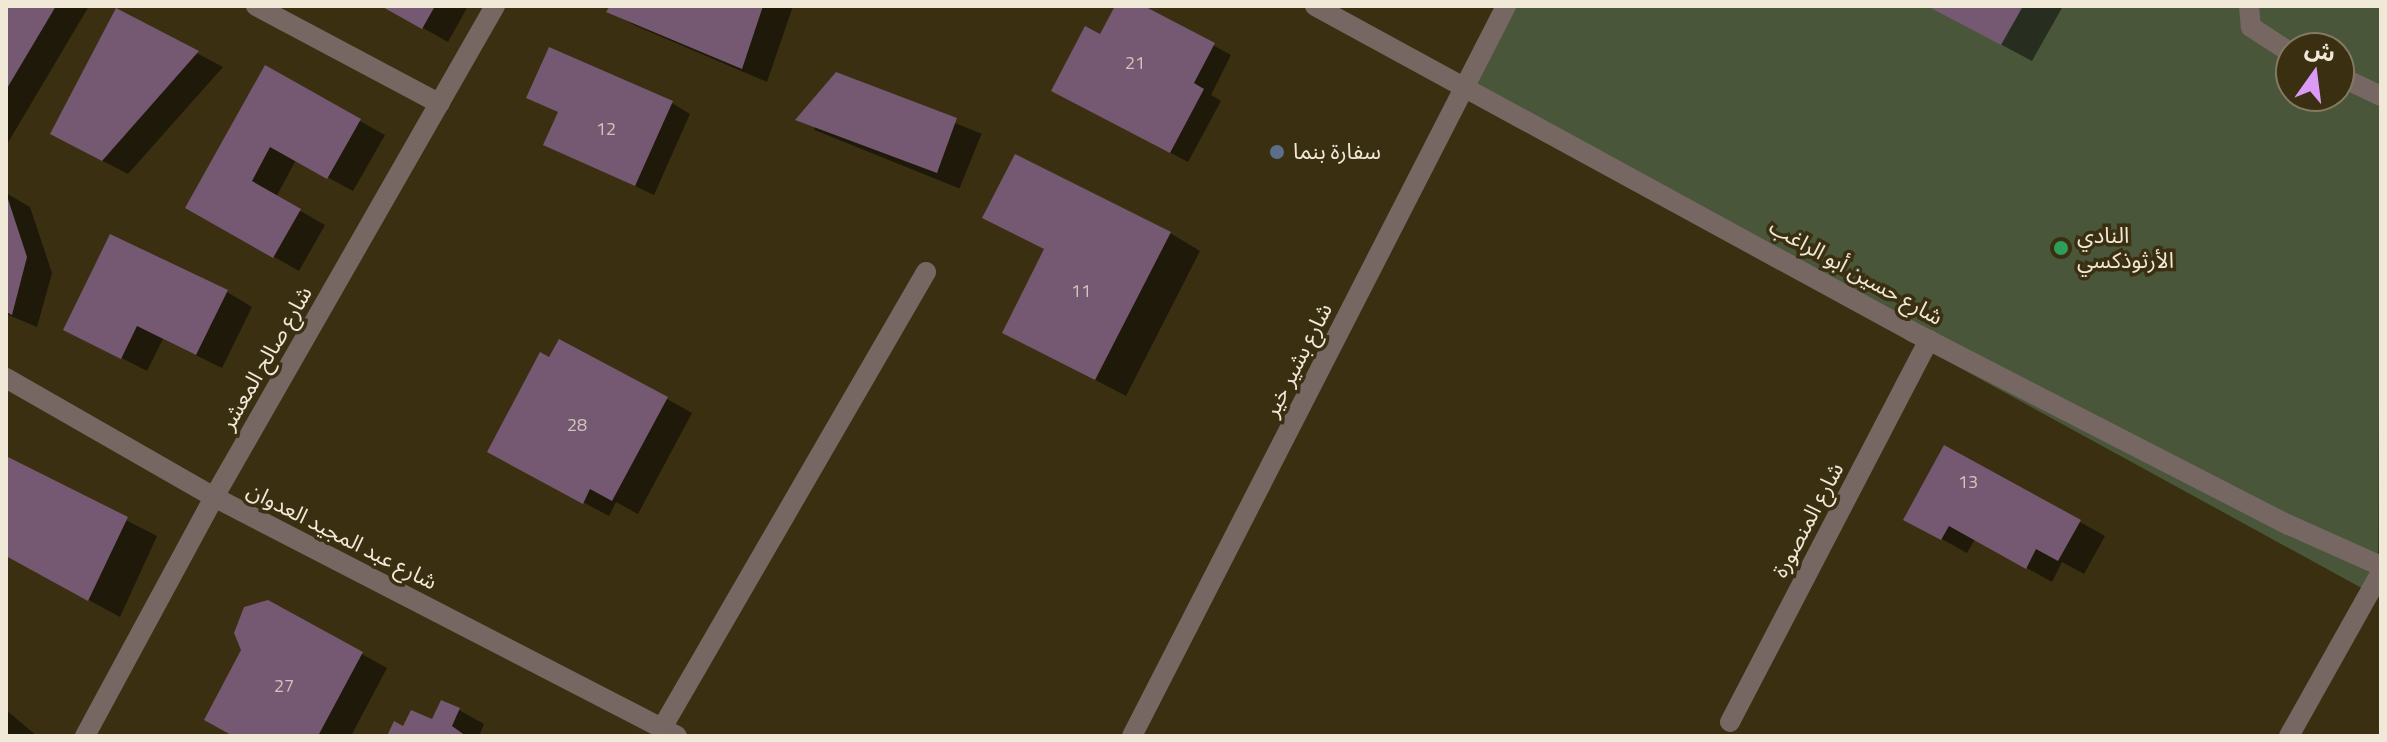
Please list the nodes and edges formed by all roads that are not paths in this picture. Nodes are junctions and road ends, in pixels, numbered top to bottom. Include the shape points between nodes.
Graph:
1 (256, 6) edge
2 (495, 6) edge
3 (1315, 6) edge
4 (1506, 6) edge
5 (2249, 6) edge
6 (2275, 43) edge
7 (2355, 84) edge
8 (1465, 85) junction
9 (2381, 96) edge
10 (440, 104) junction
11 (926, 272) dead end
12 (1929, 340) junction
13 (6, 378) edge
14 (214, 497) junction
15 (2381, 566) edge
16 (2381, 572) edge
17 (1730, 722) dead end
18 (670, 732) edge
19 (85, 736) edge
20 (1132, 736) edge
21 (2289, 736) edge

1 - 10 street
2 - 10 street, شارع صالح المعشر
3 - 8 street, شارع حسين أبو الراغب
4 - 8 street, شارع بشير خير
5 - 6 street via 2251,27
7 - 9 street
8 - 12 street, شارع حسين أبو الراغب
8 - 20 street, شارع بشير خير
10 - 14 street, شارع صالح المعشر
11 - 18 street, شارع عبد المجيد العدوان
12 - 15 street, شارع حسين أبو الراغب via 2289,525
12 - 17 street, شارع المنصورة
13 - 14 street, شارع عبد المجيد العدوان
14 - 18 street, شارع عبد المجيد العدوان
14 - 19 street, شارع صالح المعشر
16 - 21 street

